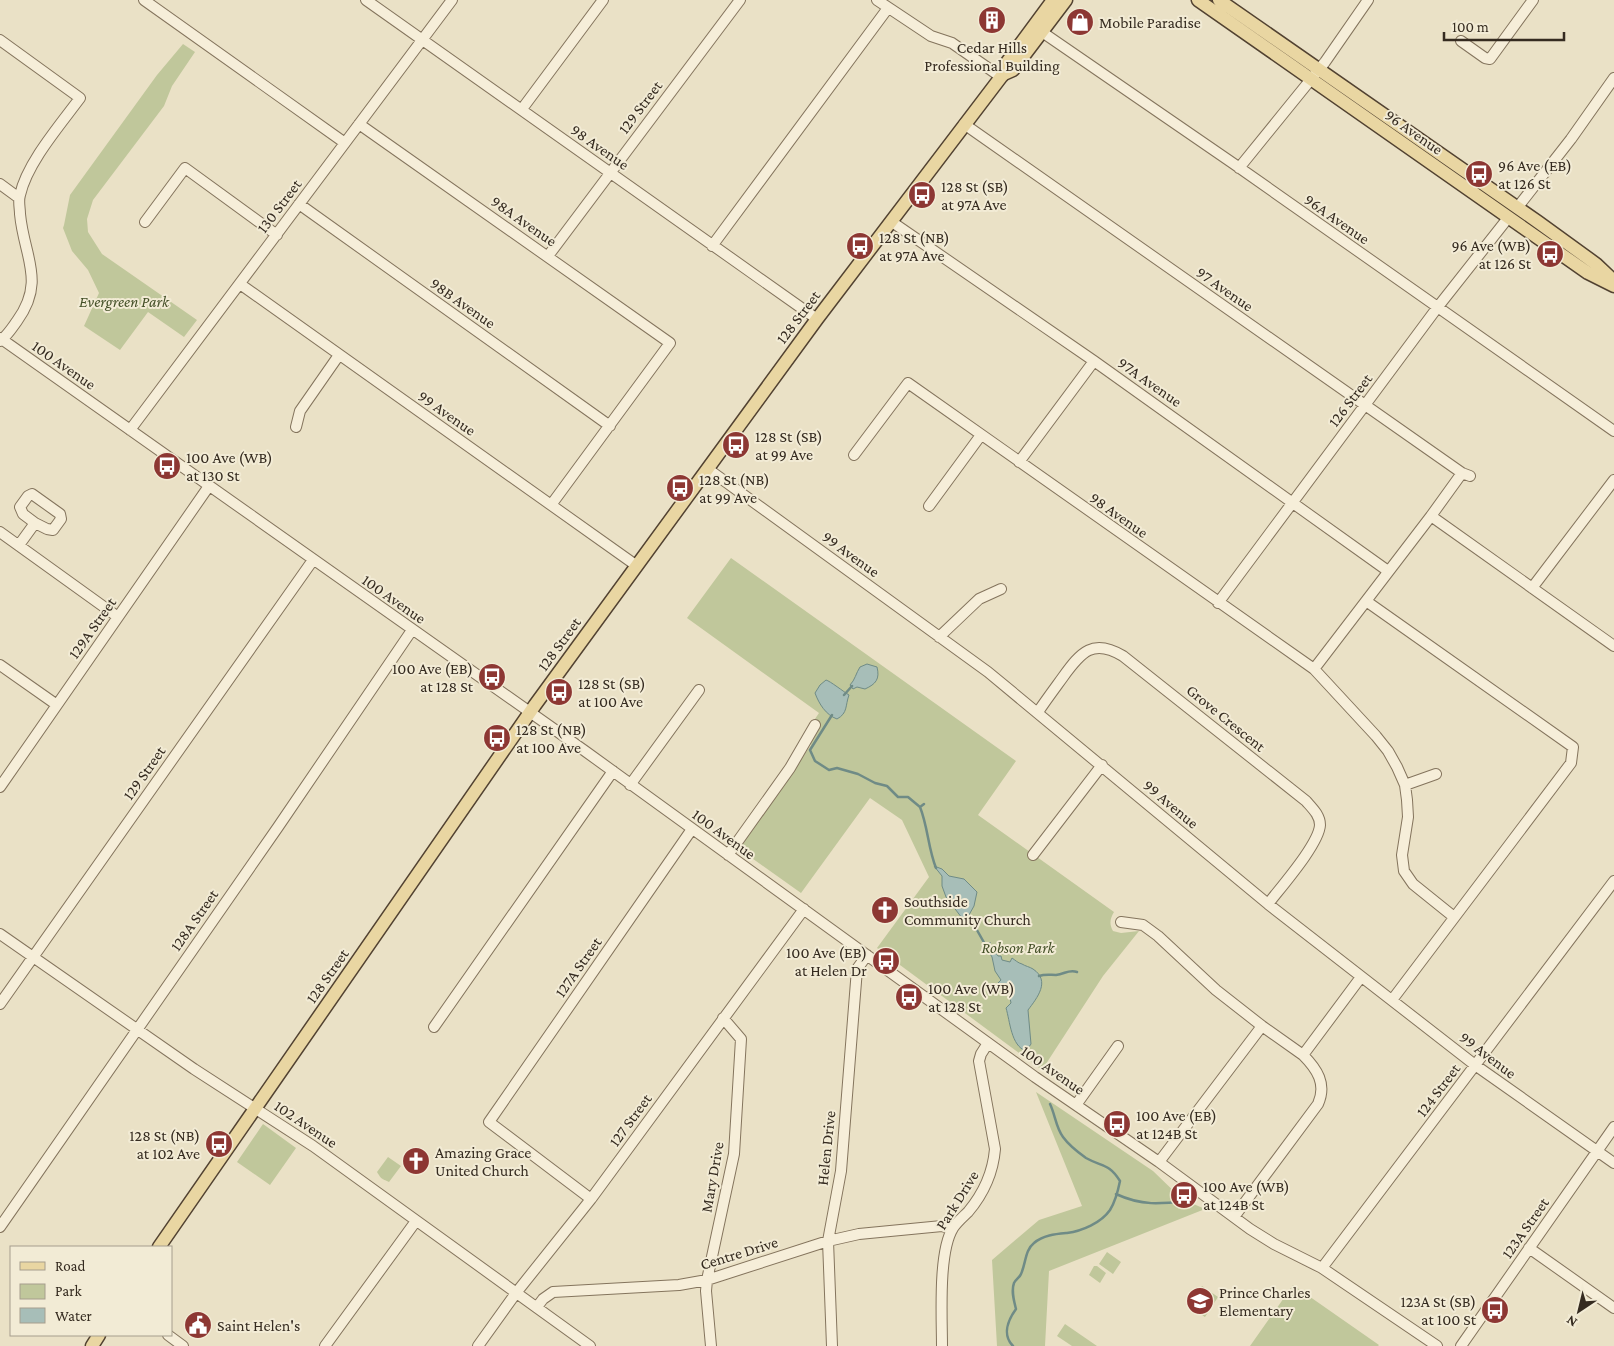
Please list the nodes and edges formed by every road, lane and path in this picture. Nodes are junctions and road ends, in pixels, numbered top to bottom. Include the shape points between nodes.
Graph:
1 (144, 0) edge
2 (366, 0) edge
3 (452, 0) edge
4 (603, 0) edge
5 (740, 0) edge
6 (877, 0) edge
7 (1053, 0) edge
8 (1066, 0) edge
9 (1198, 0) edge
10 (1219, 0) edge
11 (1368, 0) edge
12 (1532, 0) edge
13 (888, 8) junction
14 (1042, 32) junction
15 (0, 40) edge
16 (422, 40) junction
17 (1461, 41) dead end
18 (1314, 74) junction
19 (1002, 75) junction
20 (1614, 78) edge
21 (522, 109) junction
22 (359, 124) junction
23 (964, 124) junction
24 (345, 143) junction
25 (1239, 168) junction
26 (610, 172) junction
27 (0, 184) edge
28 (19, 198) junction
29 (299, 204) junction
30 (1513, 213) junction
31 (145, 222) dead end
32 (892, 222) junction
33 (276, 235) junction
34 (712, 246) junction
35 (548, 256) junction
36 (1614, 280) edge
37 (240, 284) junction
38 (1614, 286) edge
39 (1438, 308) junction
40 (817, 319) junction
41 (1, 340) edge
42 (339, 355) junction
43 (1094, 361) junction
44 (1365, 405) junction
45 (610, 426) junction
46 (296, 428) dead end
47 (130, 430) junction
48 (1614, 431) edge
49 (981, 435) junction
50 (854, 455) dead end
51 (1019, 462) junction
52 (708, 469) junction
53 (1614, 480) edge
54 (209, 486) junction
55 (1292, 502) junction
56 (551, 505) junction
57 (929, 506) dead end
58 (1431, 516) junction
59 (35, 523) dead end
60 (0, 532) edge
61 (19, 545) junction
62 (313, 560) junction
63 (637, 566) junction
64 (1388, 572) junction
65 (1532, 588) junction
66 (1001, 589) dead end
67 (1366, 601) junction
68 (1218, 603) junction
69 (118, 617) junction
70 (412, 630) junction
71 (939, 637) junction
72 (1614, 646) edge
73 (0, 665) edge
74 (1314, 669) junction
75 (699, 690) dead end
76 (57, 705) junction
77 (530, 712) junction
78 (1038, 712) junction
79 (815, 725) dead end
80 (1102, 765) junction
81 (613, 771) junction
82 (1436, 774) dead end
83 (630, 784) junction
84 (1405, 785) junction
85 (0, 787) edge
86 (692, 829) junction
87 (728, 855) junction
88 (1033, 855) dead end
89 (1614, 882) edge
90 (1268, 904) junction
91 (804, 910) junction
92 (1454, 917) junction
93 (1121, 922) dead end
94 (0, 934) edge
95 (867, 955) junction
96 (33, 958) junction
97 (1361, 977) junction
98 (1392, 1000) junction
99 (0, 1004) edge
100 (724, 1018) junction
101 (1262, 1026) junction
102 (434, 1027) dead end
103 (136, 1030) junction
104 (988, 1043) junction
105 (1118, 1046) dead end
106 (1303, 1056) junction
107 (1475, 1065) junction
108 (1076, 1104) junction
109 (255, 1108) junction
110 (1614, 1127) edge
111 (1597, 1151) junction
112 (1159, 1162) junction
113 (1614, 1164) edge
114 (591, 1199) junction
115 (1234, 1217) junction
116 (416, 1221) junction
117 (0, 1227) edge
118 (952, 1229) junction
119 (828, 1241) junction
120 (160, 1246) edge
121 (1529, 1248) junction
122 (1322, 1268) junction
123 (707, 1280) junction
124 (516, 1293) junction
125 (537, 1307) junction
126 (1614, 1308) edge
127 (169, 1336) edge
128 (181, 1345) edge
129 (325, 1346) edge
130 (478, 1346) edge
131 (590, 1346) edge
132 (711, 1346) edge
133 (832, 1346) edge
134 (942, 1346) edge
135 (1436, 1346) edge
136 (1460, 1346) edge

1 - 24 street
2 - 16 street, 98 Avenue
3 - 16 street, 130 Street
4 - 21 street
5 - 26 street, 129 Street
6 - 13 street
7 - 19 main road, 128 Street via 1005,65
8 - 14 main road, 128 Street
9 - 18 main road, 96 Avenue
10 - 18 main road, 96 Avenue
11 - 18 street
12 - 17 street via 1490,59
13 - 19 street
13 - 34 street
14 - 19 main road, 128 Street via 1012,70
14 - 25 street, 96A Avenue
15 - 28 street via 80,98 32,167
16 - 21 street, 98 Avenue
16 - 22 street, 130 Street
18 - 25 street
18 - 30 main road, 96 Avenue
18 - 30 main road, 96 Avenue via 1492,206
19 - 23 main road, 128 Street
20 - 30 street, 126 Street
21 - 26 street, 98 Avenue
22 - 24 street, 130 Street
22 - 35 street, 98A Avenue
23 - 32 main road, 128 Street
23 - 44 street, 97 Avenue
24 - 29 street, 130 Street
25 - 39 street, 96A Avenue
26 - 34 street, 98 Avenue
26 - 35 street, 129 Street
27 - 28 street
28 - 41 street via 33,286 26,308
29 - 33 street, 130 Street
29 - 45 street, 98B Avenue
30 - 36 main road, 96 Avenue via 1596,264
30 - 38 main road, 96 Avenue via 1588,272
30 - 39 street, 126 Street
31 - 33 street via 185,168
32 - 40 main road, 128 Street
32 - 43 street, 97A Avenue
33 - 37 street, 130 Street
34 - 40 street, 98 Avenue
35 - 45 street, 98A Avenue via 670,343
37 - 42 street, 99 Avenue
37 - 47 street, 130 Street
39 - 44 street, 126 Street
39 - 48 street, 96A Avenue
40 - 52 main road, 128 Street
41 - 47 street, 100 Avenue
42 - 46 street via 300,410
42 - 56 street, 99 Avenue
43 - 51 street
43 - 55 street, 97A Avenue
44 - 55 street, 126 Street
44 - 58 street, 97 Avenue via 1466,475
45 - 56 street
47 - 54 street, 100 Avenue
49 - 50 street, 98 Avenue via 908,383
49 - 51 street, 98 Avenue
49 - 57 street
51 - 68 street, 98 Avenue
52 - 63 main road, 128 Street
52 - 71 street, 99 Avenue
53 - 65 street
54 - 62 street, 100 Avenue
54 - 69 street, 129A Street
55 - 64 street, 97A Avenue
55 - 68 street, 126 Street
56 - 63 street, 99 Avenue
58 - 64 street
58 - 65 street
59 - 61 street
60 - 61 street
61 - 69 street
62 - 70 street, 100 Avenue
62 - 96 street, 129 Street
63 - 77 main road, 128 Street
64 - 67 street
65 - 72 street
66 - 71 street via 979,599
67 - 74 street
67 - 92 street via 1573,746 1571,764
68 - 74 street, 98 Avenue
69 - 76 street, 129A Street
70 - 77 street, 100 Avenue
70 - 103 street, 128A Street
71 - 78 street, 99 Avenue
73 - 76 street
74 - 84 street, 98 Avenue via 1388,751
75 - 83 street
76 - 85 street, 129A Street
77 - 81 street, 100 Avenue
77 - 109 main road, 128 Street
78 - 80 street, 99 Avenue
78 - 90 street, Grove Crescent via 1081,654 1096,648 1115,651 1306,801 1319,819 1318,832 1310,848
79 - 87 street via 790,768
80 - 88 street
80 - 90 street, 99 Avenue
81 - 83 street, 100 Avenue
81 - 102 street
82 - 84 street
83 - 86 street, 100 Avenue
84 - 92 street via 1408,817 1402,855 1404,871 1413,884
86 - 87 street, 100 Avenue
86 - 114 street, 127A Street via 489,1122
87 - 91 street, 100 Avenue
89 - 107 street, 124 Street
90 - 97 street, 99 Avenue
91 - 95 street, 100 Avenue
91 - 100 street, 127 Street
92 - 98 street
93 - 101 street via 1143,924 1216,990
94 - 96 street, 102 Avenue
95 - 104 street, 100 Avenue
95 - 119 street, Helen Drive via 857,969 841,1171
96 - 99 street, 129 Street
96 - 103 street, 102 Avenue
97 - 98 street, 99 Avenue
97 - 106 street
98 - 107 street, 99 Avenue
100 - 114 street, 127 Street
100 - 123 street, Mary Drive via 741,1039 734,1154
101 - 106 street
101 - 112 street
103 - 109 street, 102 Avenue
103 - 117 street, 128A Street
104 - 108 street, 100 Avenue
104 - 118 street, Park Drive via 979,1061 995,1149 994,1161 982,1194
105 - 108 street
106 - 115 street via 1321,1080 1320,1099
107 - 111 street, 99 Avenue
107 - 122 street, 124 Street
108 - 112 street, 100 Avenue
109 - 116 street, 102 Avenue
109 - 120 main road, 128 Street
110 - 111 street, 123A Street
111 - 113 street, 99 Avenue
111 - 121 street, 123A Street
112 - 115 street, 100 Avenue
114 - 124 street, 127 Street
115 - 122 street, 100 Avenue via 1274,1244
116 - 124 street, 102 Avenue
116 - 129 street
118 - 119 street, Centre Drive via 942,1226 868,1233
118 - 134 street, Park Drive via 944,1266
119 - 123 street, Centre Drive
119 - 133 street, Helen Drive
121 - 126 street
121 - 136 street, 123A Street
122 - 135 street, 100 Avenue
123 - 125 street, Centre Drive via 679,1285 553,1292
123 - 132 street, Mary Drive
124 - 125 street, 102 Avenue
124 - 130 street, 127 Street
125 - 131 street, 102 Avenue
127 - 128 street

